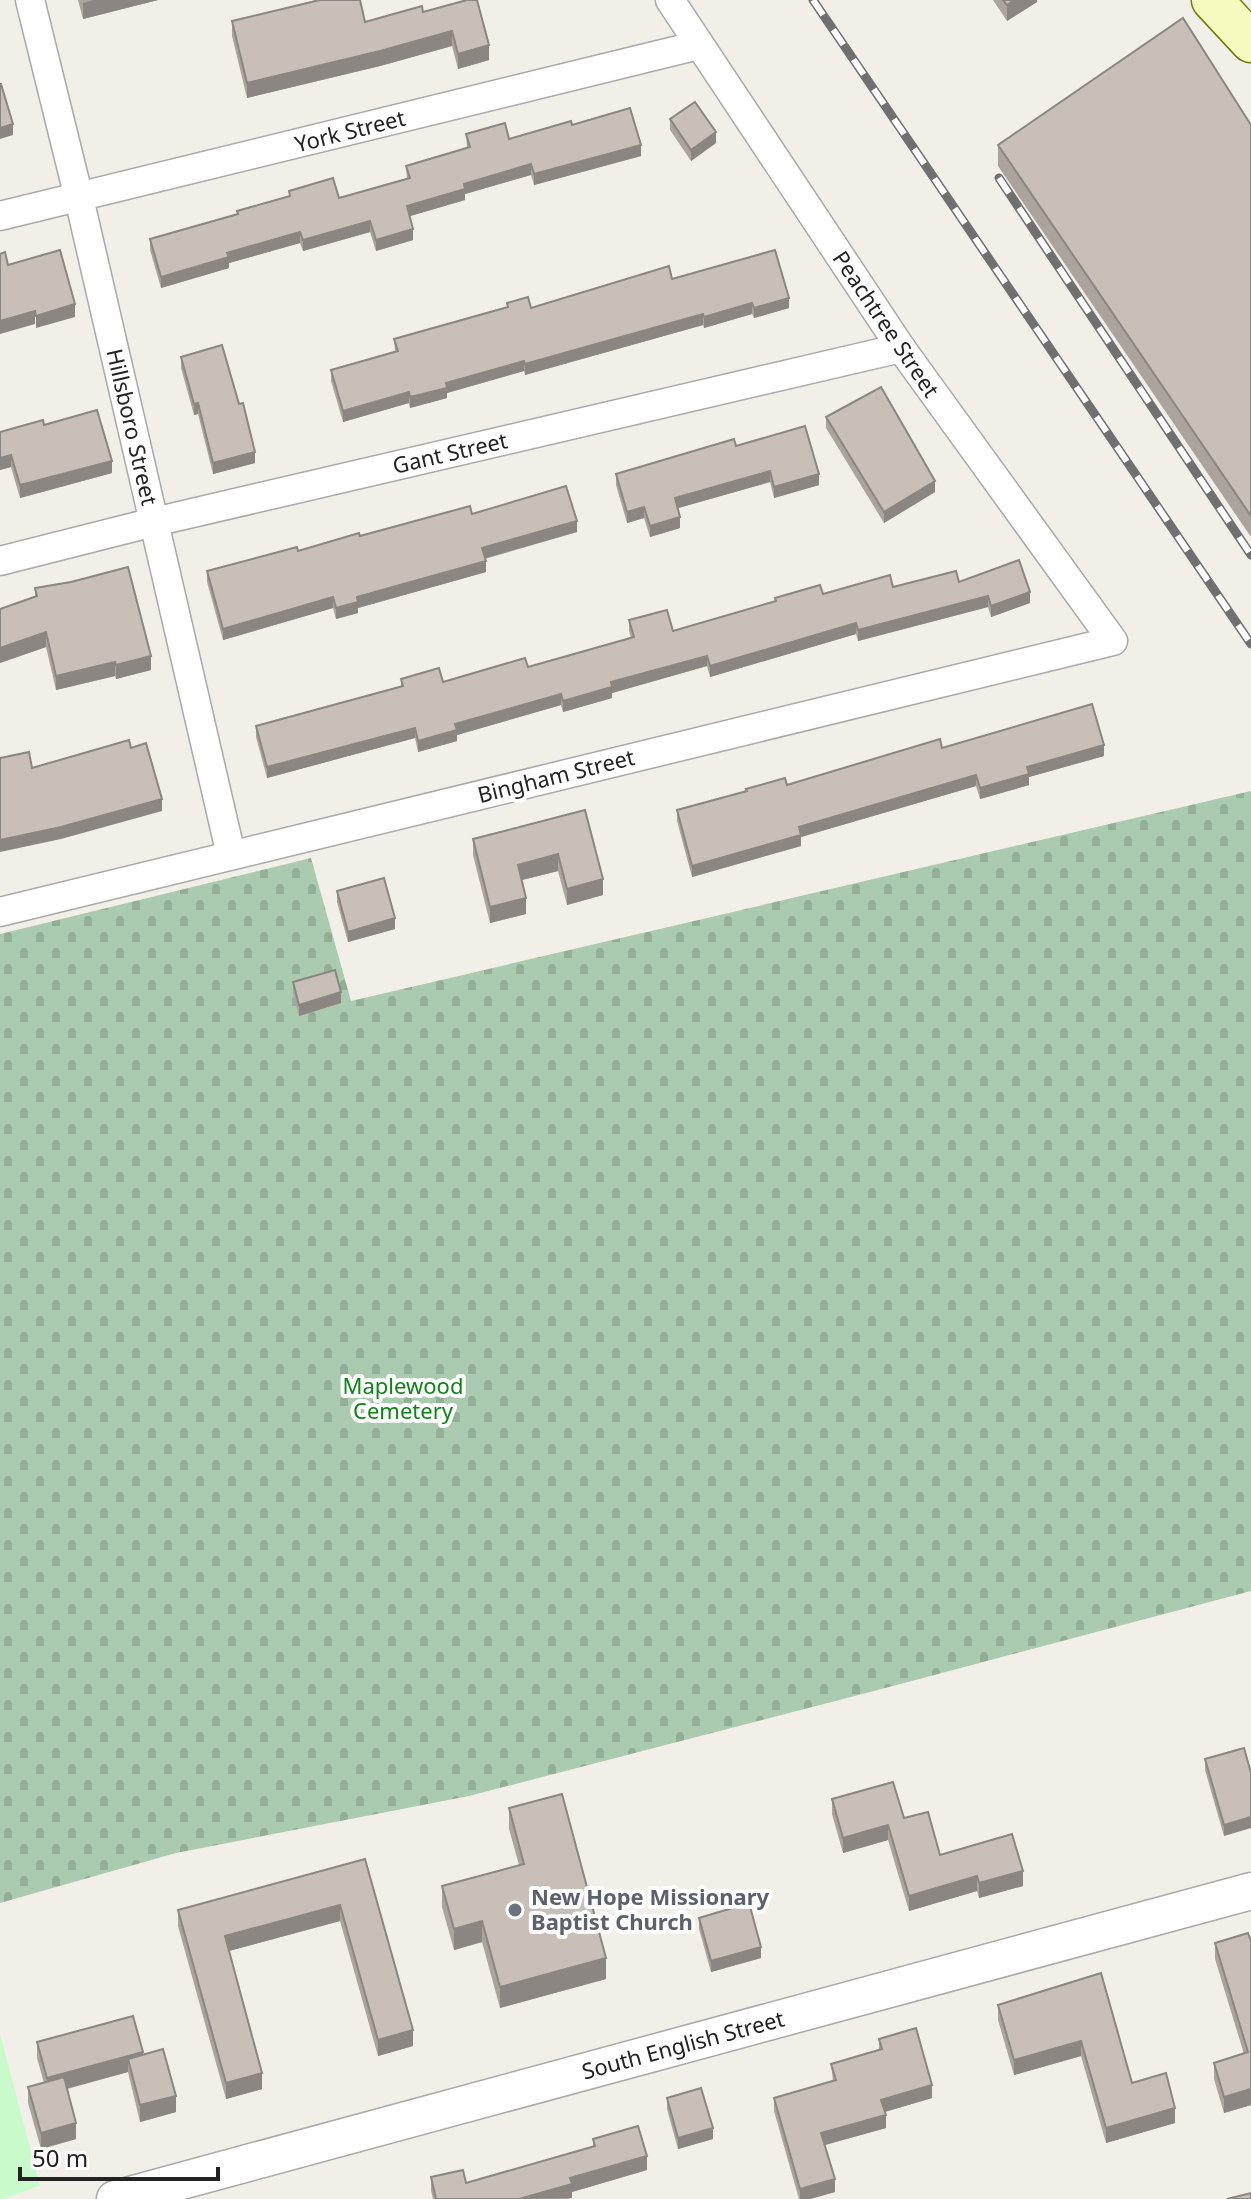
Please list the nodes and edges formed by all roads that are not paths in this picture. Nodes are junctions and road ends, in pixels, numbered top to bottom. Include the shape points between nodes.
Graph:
1 (30, 0) edge
2 (670, 0) edge
3 (1212, 0) edge
4 (1251, 42) edge
5 (699, 45) junction
6 (79, 198) junction
7 (0, 216) edge
8 (901, 348) junction
9 (154, 522) junction
10 (0, 561) edge
11 (1113, 641) joint
12 (231, 855) junction
13 (0, 912) edge
14 (1251, 1891) edge
15 (115, 2199) edge

1 - 6 street, Hillsboro Street
2 - 5 street, Peachtree Street
3 - 4 main road
5 - 6 street, York Street
5 - 8 street, Peachtree Street
6 - 7 street, York Street
6 - 9 street, Hillsboro Street
8 - 9 street, Gant Street
8 - 11 street, Peachtree Street
9 - 10 street, Gant Street
9 - 12 street, Hillsboro Street
11 - 12 street, Bingham Street
12 - 13 street, Bingham Street
14 - 15 street, South English Street

